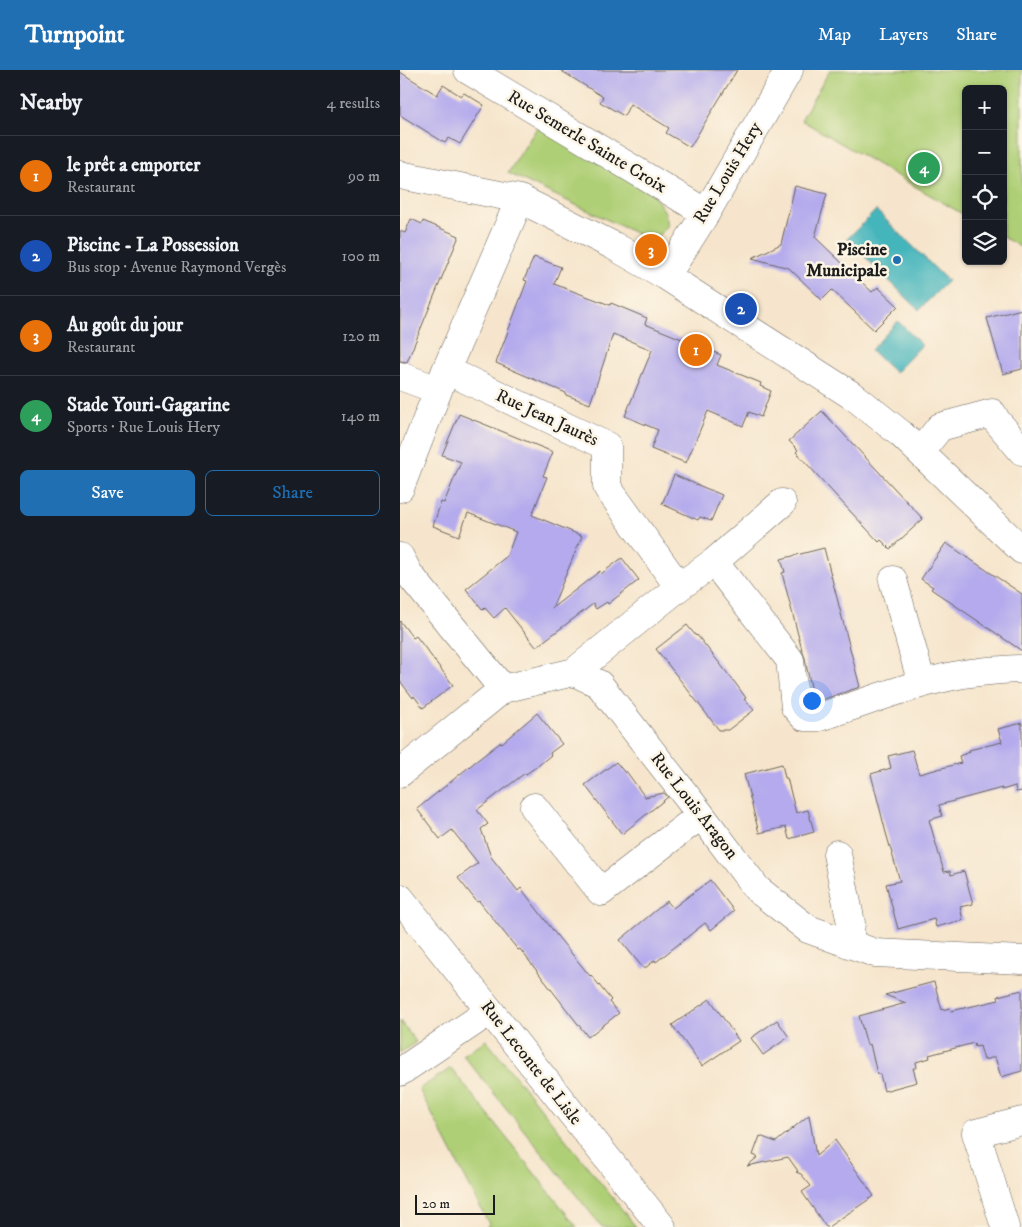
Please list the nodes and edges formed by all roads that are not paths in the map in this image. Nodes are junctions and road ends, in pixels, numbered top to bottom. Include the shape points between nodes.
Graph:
1 (468, 70) edge
2 (789, 70) edge
3 (400, 175) edge
4 (520, 199) junction
5 (706, 213) junction
6 (666, 276) junction
7 (400, 376) edge
8 (442, 380) junction
9 (1022, 451) edge
10 (920, 452) junction
11 (400, 488) edge
12 (782, 503) dead end
13 (1022, 550) edge
14 (400, 557) edge
15 (714, 562) junction
16 (893, 580) dead end
17 (679, 587) junction
18 (1022, 670) edge
19 (574, 672) junction
20 (922, 684) junction
21 (503, 689) junction
22 (400, 773) edge
23 (534, 807) dead end
24 (701, 815) junction
25 (837, 854) dead end
26 (400, 898) edge
27 (849, 944) junction
28 (1022, 960) edge
29 (490, 1011) junction
30 (400, 1072) edge
31 (1022, 1121) edge
32 (662, 1227) edge
33 (1005, 1227) edge

1 - 5 street, Rue Semerle Sainte Croix
2 - 5 street, Rue Louis Hery
3 - 4 street
4 - 6 street
4 - 8 street
5 - 6 street, Rue Louis Hery
6 - 10 street via 856,398
7 - 8 street, Rue Jean Jaurès
8 - 11 street
8 - 17 street, Rue Jean Jaurès via 607,446 607,487
9 - 10 street via 992,413 940,427
10 - 13 street
12 - 15 street
14 - 21 street via 409,574
15 - 17 street
15 - 20 street via 790,660 795,707 804,717 818,717
16 - 20 street
17 - 19 street
18 - 20 street via 991,670
19 - 21 street
19 - 24 street, Rue Louis Aragon via 599,684
21 - 22 street
23 - 24 street via 601,892
24 - 27 street, Rue Louis Aragon via 757,889 808,929
25 - 27 street via 851,923
26 - 29 street, Rue Leconte de Lisle
27 - 28 street, Rue Louis Aragon via 874,953
29 - 30 street
29 - 32 street, Rue Leconte de Lisle
31 - 33 street via 976,1133

